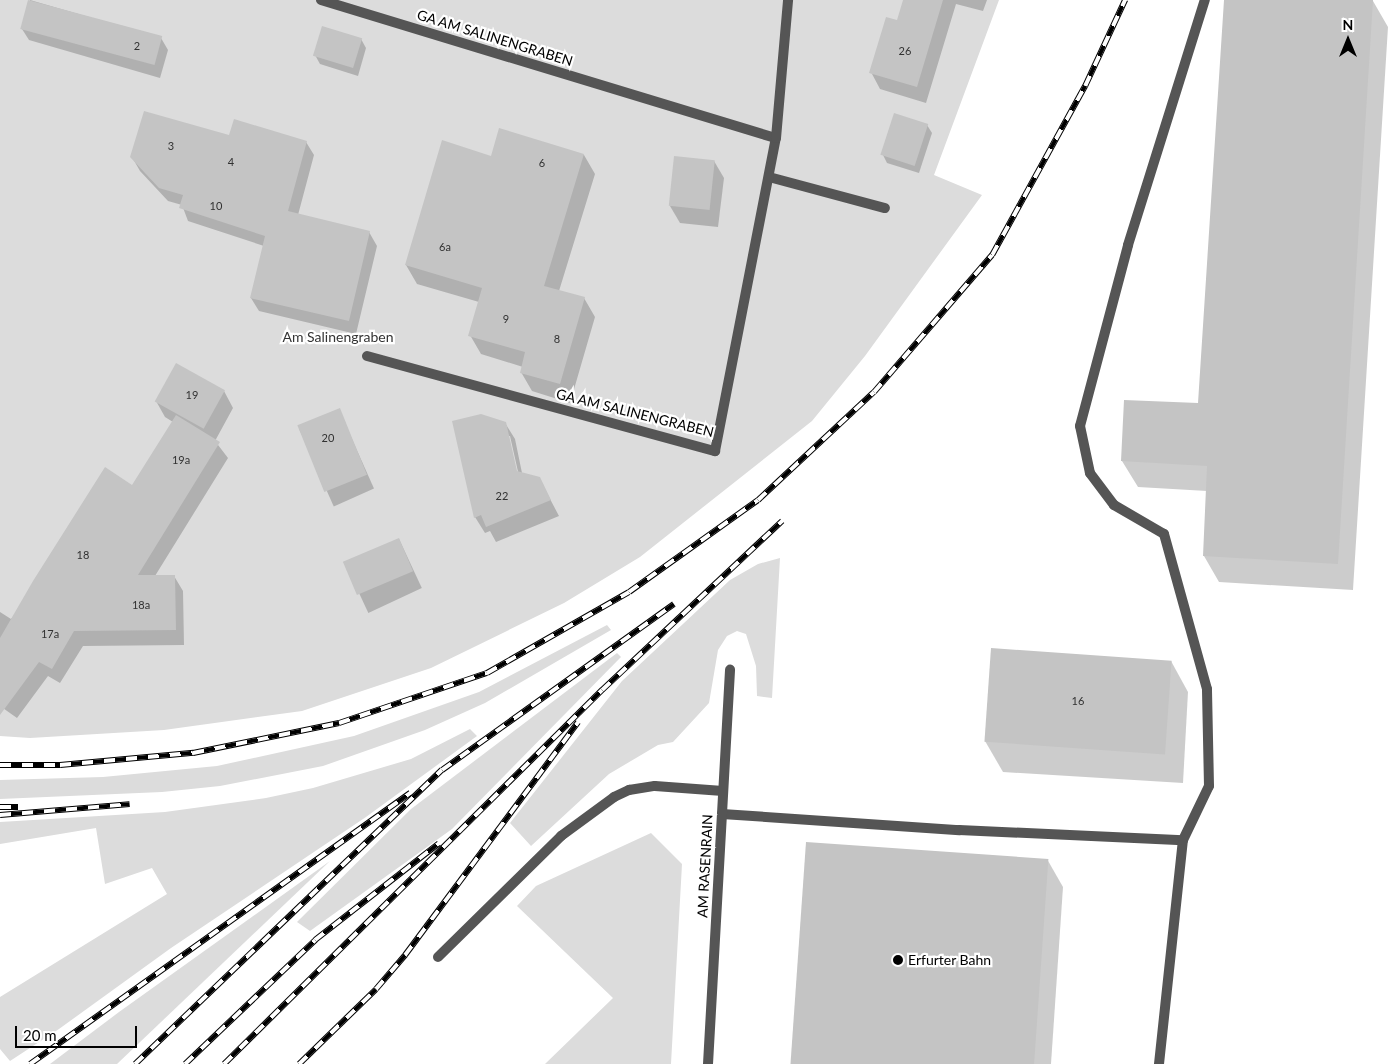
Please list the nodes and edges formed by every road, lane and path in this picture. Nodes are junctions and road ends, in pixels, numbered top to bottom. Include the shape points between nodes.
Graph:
1 (320, 0) edge
2 (788, 0) edge
3 (1204, 0) edge
4 (776, 138) junction
5 (769, 177) junction
6 (885, 208) dead end
7 (367, 356) dead end
8 (730, 670) dead end
9 (723, 791) junction
10 (722, 814) junction
11 (1183, 840) junction
12 (438, 957) dead end
13 (708, 1064) edge
14 (1159, 1064) edge

1 - 4 street, GA AM SALINENGRABEN
2 - 4 street, GA AM SALINENGRABEN
3 - 11 street via 1128,245 1080,426 1090,473 1114,505 1164,534 1207,689 1209,786
4 - 5 street, GA AM SALINENGRABEN
5 - 6 street
5 - 7 street, GA AM SALINENGRABEN via 715,451
8 - 9 street, AM RASENRAIN
9 - 10 street, AM RASENRAIN
9 - 12 street via 655,786 629,790 614,797 561,836
10 - 11 street via 959,830
10 - 13 street, AM RASENRAIN
11 - 14 street

